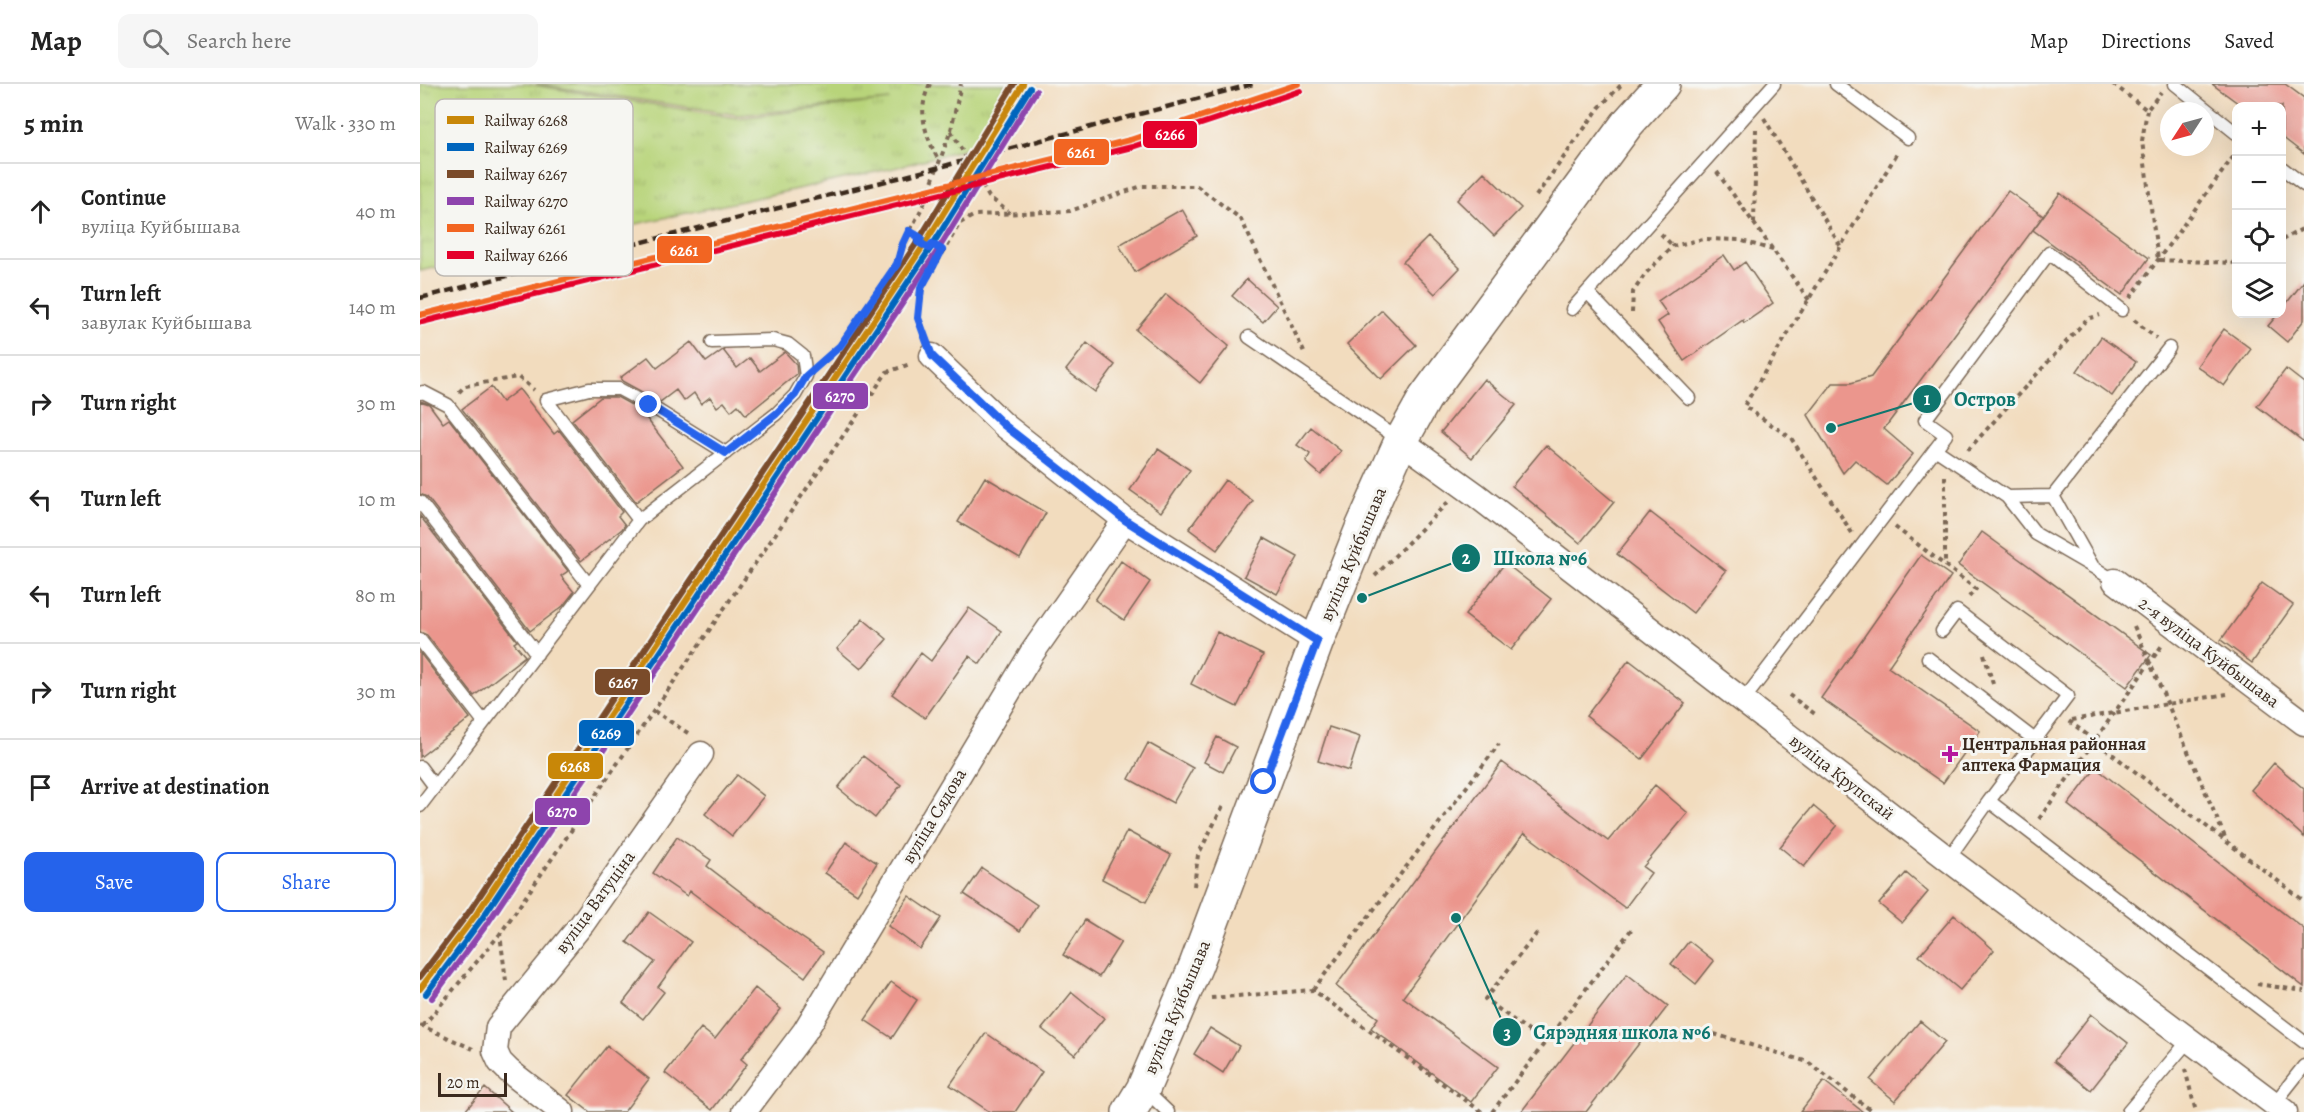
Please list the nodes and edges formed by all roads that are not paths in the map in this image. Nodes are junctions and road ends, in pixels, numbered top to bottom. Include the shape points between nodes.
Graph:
1 (1663, 84) edge
2 (1836, 84) edge
3 (2175, 84) edge
4 (1768, 86) edge
5 (2232, 130) edge
6 (1908, 138) road end
7 (2286, 171) edge
8 (2304, 185) edge
9 (1588, 293) junction
10 (1572, 309) dead end
11 (2122, 310) road end
12 (1249, 337) dead end
13 (712, 342) dead end
14 (2169, 348) road end
15 (932, 356) road end
16 (420, 393) edge
17 (1689, 398) dead end
18 (1401, 441) junction
19 (1935, 449) junction
20 (726, 453) junction
21 (2007, 496) junction
22 (2053, 496) junction
23 (420, 502) edge
24 (639, 520) junction
25 (1125, 520) junction
26 (2092, 567) junction
27 (2115, 581) joint
28 (589, 585) junction
29 (1942, 631) dead end
30 (420, 639) edge
31 (1317, 641) junction
32 (537, 654) junction
33 (1928, 658) dead end
34 (1743, 701) junction
35 (484, 722) junction
36 (2304, 723) edge
37 (2035, 740) junction
38 (701, 754) road end
39 (420, 767) edge
40 (435, 787) junction
41 (1989, 801) junction
42 (420, 806) edge
43 (1948, 859) junction
44 (2304, 1042) edge
45 (2186, 1051) junction
46 (2304, 1066) edge
47 (1136, 1100) edge
48 (2279, 1108) edge
49 (562, 1112) edge
50 (744, 1112) edge
51 (1168, 1112) edge
52 (2128, 1112) edge

1 - 18 main road, вуліца Куйбышава via 1627,124 1425,398
2 - 6 lane
3 - 5 lane
4 - 9 lane
7 - 8 lane
9 - 10 lane
9 - 17 lane
11 - 19 lane via 2049,253 1925,420 1946,435
12 - 18 lane
13 - 20 lane via 773,340 788,344 803,356 806,376 795,395 776,414
14 - 22 lane
15 - 25 street via 1004,425
16 - 28 lane via 448,405
18 - 31 main road, вуліца Куйбышава
18 - 34 street, вуліца Крупскай
19 - 21 lane
19 - 34 lane
20 - 24 lane
20 - 24 lane via 619,389 589,389 546,400
21 - 22 lane
21 - 26 lane via 2036,534
22 - 26 lane
23 - 32 lane
24 - 28 lane
25 - 31 street
25 - 50 street, вуліца Сядова via 1032,653 805,1031
26 - 27 lane
27 - 36 street, 2-я вуліца Куйбышава
28 - 32 lane
29 - 37 lane via 1957,611 2068,696
30 - 35 lane
31 - 47 main road, вуліца Куйбышава via 1196,964
32 - 35 lane
33 - 37 lane
34 - 43 street, вуліца Крупскай
35 - 40 lane
37 - 41 lane
38 - 49 street, вуліца Ватуціна via 582,924 498,1027 497,1057
39 - 40 lane
40 - 42 lane
41 - 43 lane
41 - 44 lane
43 - 45 street, вуліца Крупскай
45 - 48 street, вуліца Крупскай
45 - 52 lane
46 - 48 lane
47 - 51 lane

